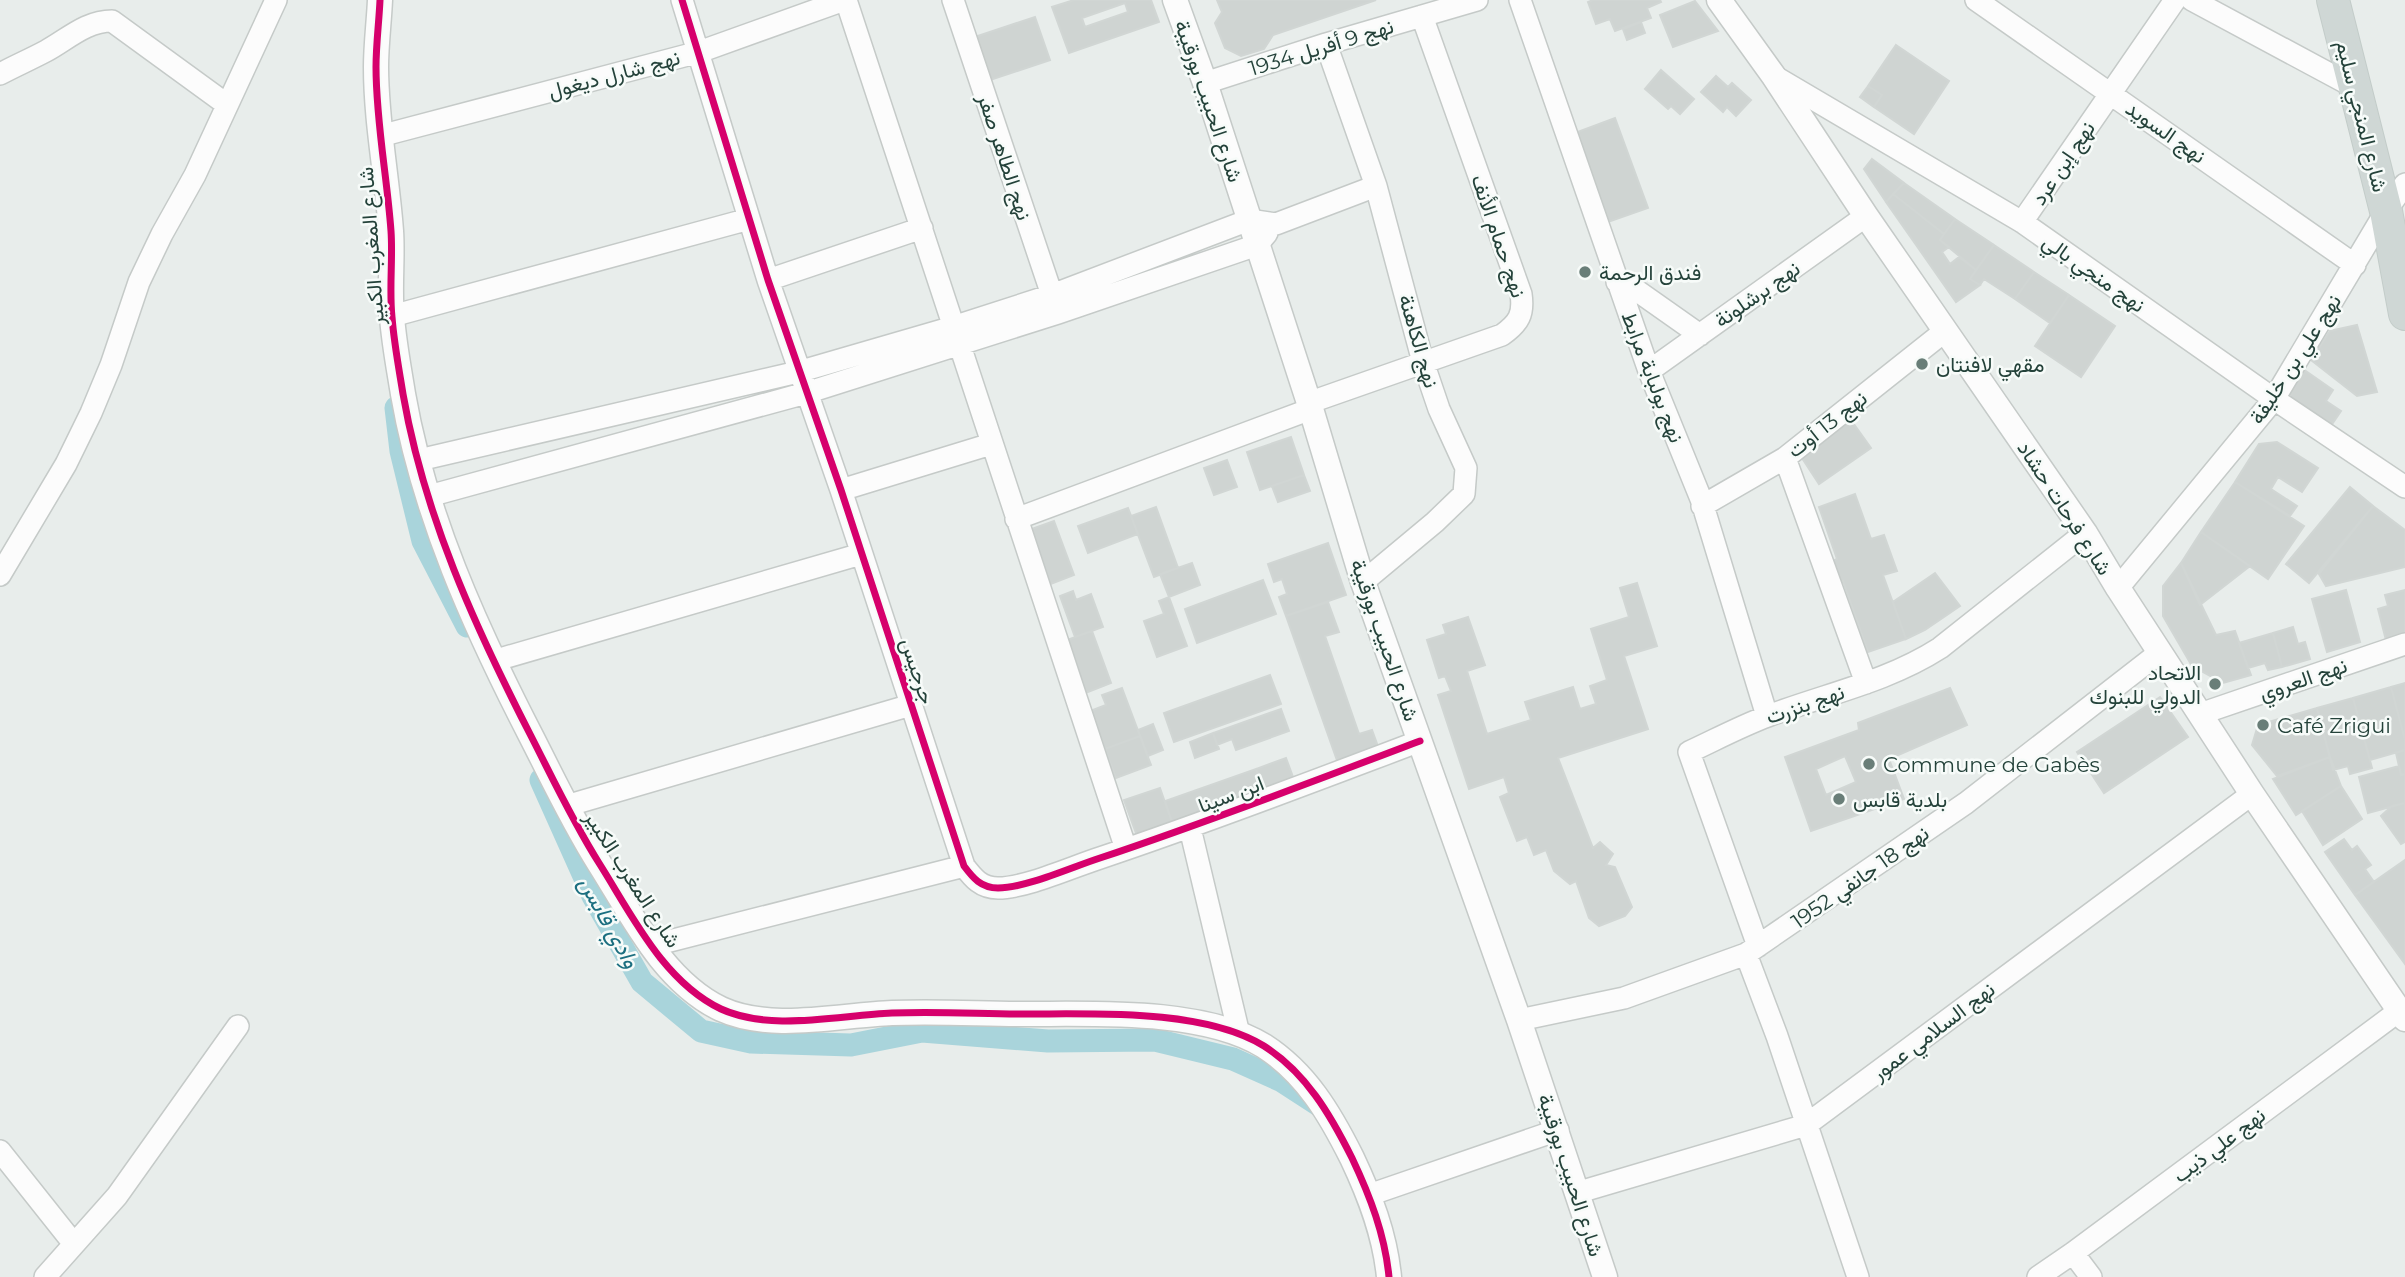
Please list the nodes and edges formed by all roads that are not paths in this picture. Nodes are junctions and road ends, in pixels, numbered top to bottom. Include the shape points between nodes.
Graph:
1 (276, 0) edge
2 (380, 0) edge
3 (682, 0) edge
4 (845, 0) edge
5 (953, 0) edge
6 (1175, 0) edge
7 (1477, 0) edge
8 (1520, 0) edge
9 (1719, 0) edge
10 (1976, 0) edge
11 (2175, 0) edge
12 (2192, 0) edge
13 (2333, 0) edge
14 (1422, 16) junction
15 (1326, 44) junction
16 (699, 52) junction
17 (0, 74) edge
18 (1773, 75) junction
19 (1205, 83) junction
20 (2354, 87) junction
21 (2111, 93) junction
22 (226, 104) junction
23 (380, 136) junction
24 (2405, 184) edge
25 (1376, 186) junction
26 (2386, 211) junction
27 (1866, 216) junction
28 (749, 219) junction
29 (1249, 220) junction
30 (2022, 222) junction
31 (1276, 224) junction
32 (922, 228) junction
33 (1257, 245) junction
34 (2355, 265) junction
35 (768, 280) junction
36 (1617, 282) junction
37 (1055, 304) junction
38 (2405, 314) edge
39 (392, 316) junction
40 (1945, 331) junction
41 (1700, 335) junction
42 (956, 336) junction
43 (1423, 362) junction
44 (1648, 371) junction
45 (798, 372) junction
46 (806, 393) junction
47 (2274, 399) junction
48 (1310, 406) junction
49 (991, 444) junction
50 (1785, 458) junction
51 (419, 460) junction
52 (2405, 487) edge
53 (841, 490) junction
54 (429, 496) junction
55 (1702, 506) junction
56 (1016, 519) junction
57 (2085, 533) junction
58 (861, 554) junction
59 (0, 575) edge
60 (1363, 582) junction
61 (2118, 589) junction
62 (2405, 644) edge
63 (2159, 653) junction
64 (493, 661) junction
65 (1866, 683) junction
66 (911, 705) junction
67 (2200, 714) junction
68 (1767, 716) junction
69 (1420, 741) junction
70 (2252, 794) junction
71 (566, 806) junction
72 (1190, 828) junction
73 (1126, 849) junction
74 (964, 866) junction
75 (650, 946) junction
76 (1752, 950) junction
77 (2402, 1015) edge
78 (1519, 1020) junction
79 (238, 1026) dead end
80 (1239, 1034) junction
81 (1806, 1125) junction
82 (1558, 1130) junction
83 (0, 1151) edge
84 (1576, 1193) junction
85 (1369, 1195) junction
86 (74, 1244) junction
87 (2073, 1253) junction
88 (46, 1277) edge
89 (1389, 1277) edge
90 (1605, 1277) edge
91 (1858, 1277) edge
92 (2038, 1277) edge
93 (2091, 1277) edge

1 - 22 street
2 - 23 street, شارع المغرب الكبير via 376,69
3 - 16 street, جرجيس
4 - 16 street, نهج شارل ديغول
4 - 32 street
5 - 37 street, نهج الطاهر صفر
6 - 19 street, شارع الحبيب بورقيبة
7 - 14 street, نهج 9 أفريل 1934
8 - 36 street, نهج بولبابة مرابط
9 - 18 street, شارع فرحات حشاد
10 - 21 street, نهج السويد
11 - 21 street, نهج إبن عرد
12 - 20 street
13 - 20 main road, شارع المنجي سليم
14 - 15 street, نهج 9 أفريل 1934
14 - 43 street, نهج حمام الأنف via 1523,307 1520,319 1502,335
15 - 19 street, نهج 9 أفريل 1934
15 - 25 street, نهج الكاهنة
16 - 23 street, نهج شارل ديغول
16 - 28 street, جرجيس
17 - 22 street via 89,24 112,21
18 - 27 street, شارع فرحات حشاد
18 - 30 street, نهج منجي بالي
19 - 29 street, شارع الحبيب بورقيبة
20 - 26 main road, شارع المنجي سليم
21 - 30 street, نهج إبن عرد
21 - 34 street, نهج السويد
22 - 59 street via 139,282 91,413
23 - 39 street, شارع المغرب الكبير via 391,231
24 - 26 street, نهج علي بن خليفة
25 - 31 street
25 - 43 street, نهج الكاهنة
26 - 34 street, نهج علي بن خليفة
26 - 38 main road, شارع المنجي سليم
27 - 40 street, شارع فرحات حشاد
27 - 41 street, نهج برشلونة
28 - 35 street, جرجيس
28 - 39 street
29 - 31 street
29 - 33 street, شارع الحبيب بورقيبة
29 - 37 street
30 - 47 street, نهج منجي بالي
31 - 33 street
32 - 35 street
32 - 42 street
33 - 37 street
33 - 48 street, شارع الحبيب بورقيبة
34 - 47 street, نهج علي بن خليفة
35 - 45 street, جرجيس
36 - 41 street via 1629,285
36 - 44 street, نهج بولبابة مرابط
37 - 42 street
39 - 51 street, شارع المغرب الكبير via 402,390
40 - 50 street, نهج 13 أوت
40 - 57 street, شارع فرحات حشاد
41 - 44 street, نهج برشلونة
42 - 45 street
42 - 46 street
42 - 49 street
43 - 48 street, نهج حمام الأنف
43 - 60 street, نهج الكاهنة via 1466,468 1464,494
44 - 55 street, نهج بولبابة مرابط
45 - 46 street, جرجيس
45 - 51 street
46 - 53 street, جرجيس
46 - 54 street
47 - 52 street, نهج منجي بالي
47 - 61 street, نهج علي بن خليفة
48 - 56 street, نهج حمام الأنف
48 - 60 street, شارع الحبيب بورقيبة
49 - 53 street
49 - 56 street
50 - 55 street, نهج 13 أوت
50 - 65 street
51 - 54 street, شارع المغرب الكبير
53 - 58 street, جرجيس
54 - 64 street, شارع المغرب الكبير via 447,556
55 - 68 street, نهج بولبابة مرابط
56 - 73 street
57 - 61 street, شارع فرحات حشاد
57 - 65 street, نهج بنزرت via 1940,648 1917,663
58 - 64 street
58 - 66 street, جرجيس
60 - 69 street, شارع الحبيب بورقيبة
61 - 63 street, شارع فرحات حشاد
62 - 67 street, نهج العروي
63 - 67 street, شارع فرحات حشاد
63 - 76 street, نهج 18 جانفي 1952 via 1966,803
64 - 71 street, شارع المغرب الكبير
65 - 68 street, نهج بنزرت
66 - 71 street
66 - 74 street, جرجيس
67 - 70 street, شارع فرحات حشاد
68 - 76 street, نهج بنزرت via 1689,752
69 - 72 street, ابن سينا
69 - 78 street, شارع الحبيب بورقيبة
70 - 77 street, شارع فرحات حشاد
70 - 81 street, نهج السلامي عمور
71 - 75 street, شارع المغرب الكبير
72 - 73 street, ابن سينا
72 - 80 street
73 - 74 street, ابن سينا via 995,888 976,882
74 - 75 street
75 - 80 street, شارع المغرب الكبير via 683,983 716,1006 744,1018 1122,1013
76 - 78 street, نهج 18 جانفي 1952 via 1624,998
76 - 81 street, نهج بنزرت
77 - 87 street, نهج علي ذيب
78 - 82 street, شارع الحبيب بورقيبة
79 - 86 street via 117,1196
80 - 85 street, شارع المغرب الكبير via 1276,1055 1311,1089 1330,1114
81 - 84 street, نهج السلامي عمور
81 - 91 street, نهج بنزرت
82 - 84 street, شارع الحبيب بورقيبة
82 - 85 street
83 - 86 street
84 - 90 street, شارع الحبيب بورقيبة
85 - 89 street, شارع المغرب الكبير
86 - 88 street
87 - 92 street, نهج علي ذيب
87 - 93 street

